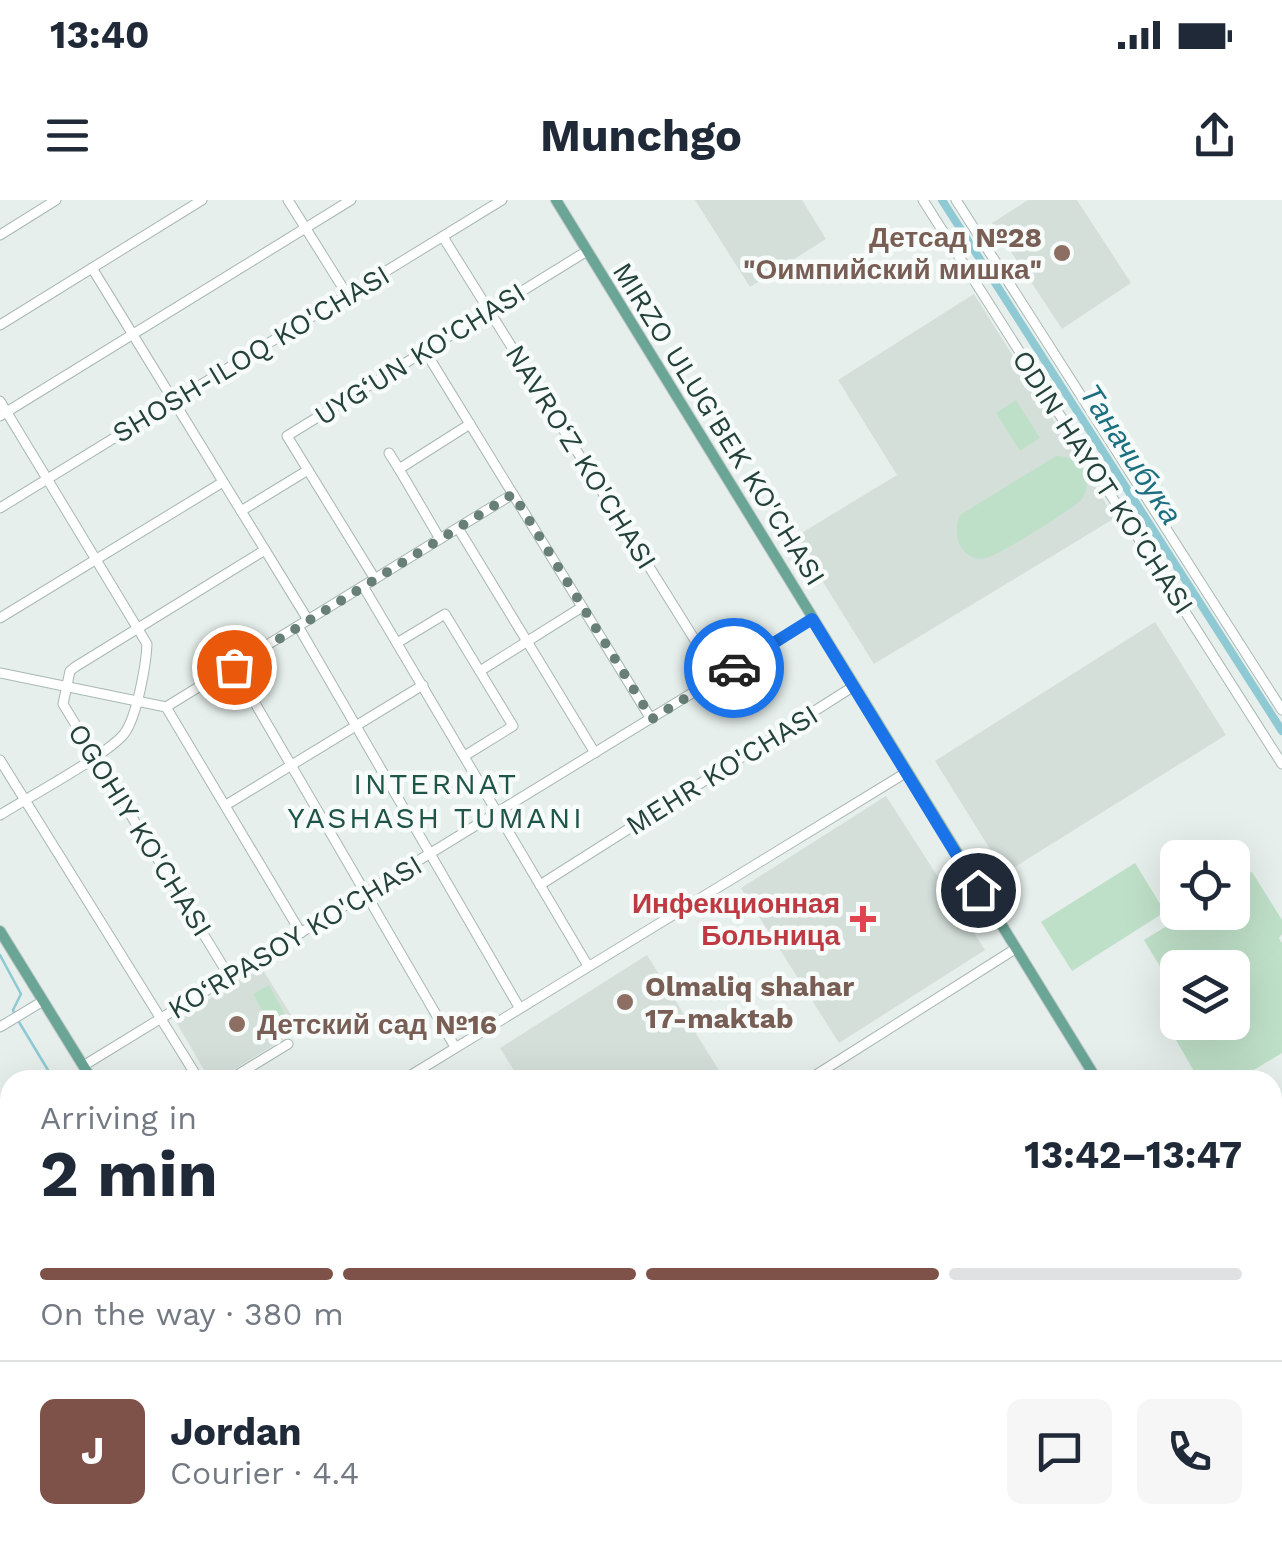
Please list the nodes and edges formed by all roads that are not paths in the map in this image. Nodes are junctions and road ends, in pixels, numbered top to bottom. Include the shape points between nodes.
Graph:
1 (56, 200) edge
2 (202, 200) edge
3 (288, 200) edge
4 (351, 200) edge
5 (502, 200) edge
6 (556, 200) edge
7 (924, 200) edge
8 (956, 200) edge
9 (305, 228) junction
10 (0, 235) edge
11 (443, 236) junction
12 (587, 251) junction
13 (92, 268) junction
14 (348, 296) junction
15 (490, 311) junction
16 (0, 325) edge
17 (134, 335) junction
18 (424, 351) junction
19 (0, 401) edge
20 (174, 401) junction
21 (3, 414) edge
22 (470, 424) junction
23 (389, 453) dead end
24 (399, 468) junction
25 (308, 470) junction
26 (47, 480) junction
27 (223, 482) junction
28 (513, 494) junction
29 (0, 508) edge
30 (241, 511) junction
31 (458, 528) junction
32 (440, 538) junction
33 (265, 550) junction
34 (96, 559) junction
35 (375, 579) junction
36 (363, 586) junction
37 (582, 607) junction
38 (0, 618) edge
39 (812, 619) junction
40 (308, 620) junction
41 (298, 626) junction
42 (139, 628) junction
43 (397, 642) junction
44 (526, 642) junction
45 (234, 667) junction
46 (480, 671) junction
47 (0, 673) edge
48 (718, 677) junction
49 (423, 685) junction
50 (854, 686) junction
51 (66, 687) junction
52 (136, 701) junction
53 (166, 707) junction
54 (1282, 710) edge
55 (652, 719) junction
56 (355, 728) junction
57 (596, 754) junction
58 (466, 755) junction
59 (94, 756) junction
60 (0, 760) edge
61 (1282, 764) edge
62 (290, 765) junction
63 (906, 772) junction
64 (24, 800) junction
65 (226, 806) junction
66 (498, 812) junction
67 (0, 815) edge
68 (430, 854) junction
69 (540, 885) junction
70 (365, 894) junction
71 (0, 931) edge
72 (300, 932) junction
73 (1014, 949) junction
74 (588, 966) junction
75 (229, 976) junction
76 (43, 1001) junction
77 (519, 1007) junction
78 (162, 1018) junction
79 (4, 1021) edge
80 (288, 1044) dead end
81 (455, 1048) junction
82 (83, 1066) junction
83 (86, 1070) edge
84 (194, 1070) edge
85 (245, 1070) edge
86 (419, 1070) edge
87 (824, 1070) edge
88 (1091, 1070) edge

1 - 10 street
2 - 13 street
3 - 9 street
4 - 9 street
5 - 11 street, SHOSH-ILOQ KO'CHASI
6 - 12 main road, MIRZO ULUG'BEK KO'CHASI
7 - 61 street, ODIN HAYOT KO'CHASI
8 - 54 street, ODIN HAYOT KO'CHASI
9 - 14 street
9 - 17 street
11 - 14 street, SHOSH-ILOQ KO'CHASI
11 - 15 street, NAVRO‘Z KO'CHASI
12 - 15 street, UYG‘UN KO'CHASI
12 - 39 main road, MIRZO ULUG'BEK KO'CHASI
13 - 16 street
13 - 17 street
14 - 20 street, SHOSH-ILOQ KO'CHASI
15 - 18 street, UYG‘UN KO'CHASI
15 - 48 street, NAVRO‘Z KO'CHASI
17 - 20 street
17 - 21 street
18 - 22 street
18 - 25 street, UYG‘UN KO'CHASI via 287,436
19 - 21 street
20 - 26 street, SHOSH-ILOQ KO'CHASI
20 - 27 street
21 - 26 street
22 - 24 street
22 - 28 street
23 - 24 street
24 - 32 street
25 - 30 street
25 - 35 street, UYG‘UN KO'CHASI
26 - 29 street, SHOSH-ILOQ KO'CHASI
26 - 34 street
27 - 30 street
27 - 34 street
28 - 31 street
28 - 37 street
30 - 33 street
31 - 32 street
31 - 44 street
32 - 35 street
33 - 40 street
33 - 42 street, OGOHIY KO'CHASI
34 - 38 street
34 - 42 street
35 - 36 street
36 - 40 street
36 - 43 street
37 - 44 street
37 - 55 street
39 - 48 street, KO‘RPASOY KO'CHASI
39 - 50 main road, MIRZO ULUG'BEK KO'CHASI
40 - 41 street
41 - 45 street
41 - 56 street
42 - 51 street, OGOHIY KO'CHASI via 70,671
42 - 52 street via 147,644
43 - 46 street via 445,614
43 - 49 street
44 - 46 street
44 - 57 street
45 - 53 street
45 - 62 street
46 - 58 street via 513,726
47 - 51 street
48 - 55 street, KO‘RPASOY KO'CHASI
49 - 56 street
49 - 58 street
50 - 63 main road, MIRZO ULUG'BEK KO'CHASI
50 - 69 street, MEHR KO'CHASI
51 - 52 street
51 - 59 street, OGOHIY KO'CHASI via 63,704
52 - 53 street
52 - 59 street via 126,731
53 - 65 street
55 - 57 street, KO‘RPASOY KO'CHASI
56 - 62 street
56 - 68 street
57 - 66 street, KO‘RPASOY KO'CHASI
58 - 66 street
59 - 64 street
59 - 75 street, OGOHIY KO'CHASI
60 - 64 street
62 - 65 street
62 - 70 street
63 - 73 main road, MIRZO ULUG'BEK KO'CHASI
63 - 74 street
64 - 67 street
64 - 78 street
65 - 72 street
66 - 68 street, KO‘RPASOY KO'CHASI
66 - 69 street
68 - 70 street, KO‘RPASOY KO'CHASI
68 - 77 street
69 - 74 street
70 - 72 street, KO‘RPASOY KO'CHASI
70 - 81 street
71 - 76 main road
72 - 75 street, KO‘RPASOY KO'CHASI
73 - 87 street
73 - 88 main road, MIRZO ULUG'BEK KO'CHASI
74 - 77 street
75 - 78 street, KO‘RPASOY KO'CHASI
76 - 79 street
76 - 82 main road
77 - 81 street
78 - 82 street, KO‘RPASOY KO'CHASI
78 - 84 street
80 - 85 street
81 - 86 street
82 - 83 main road

